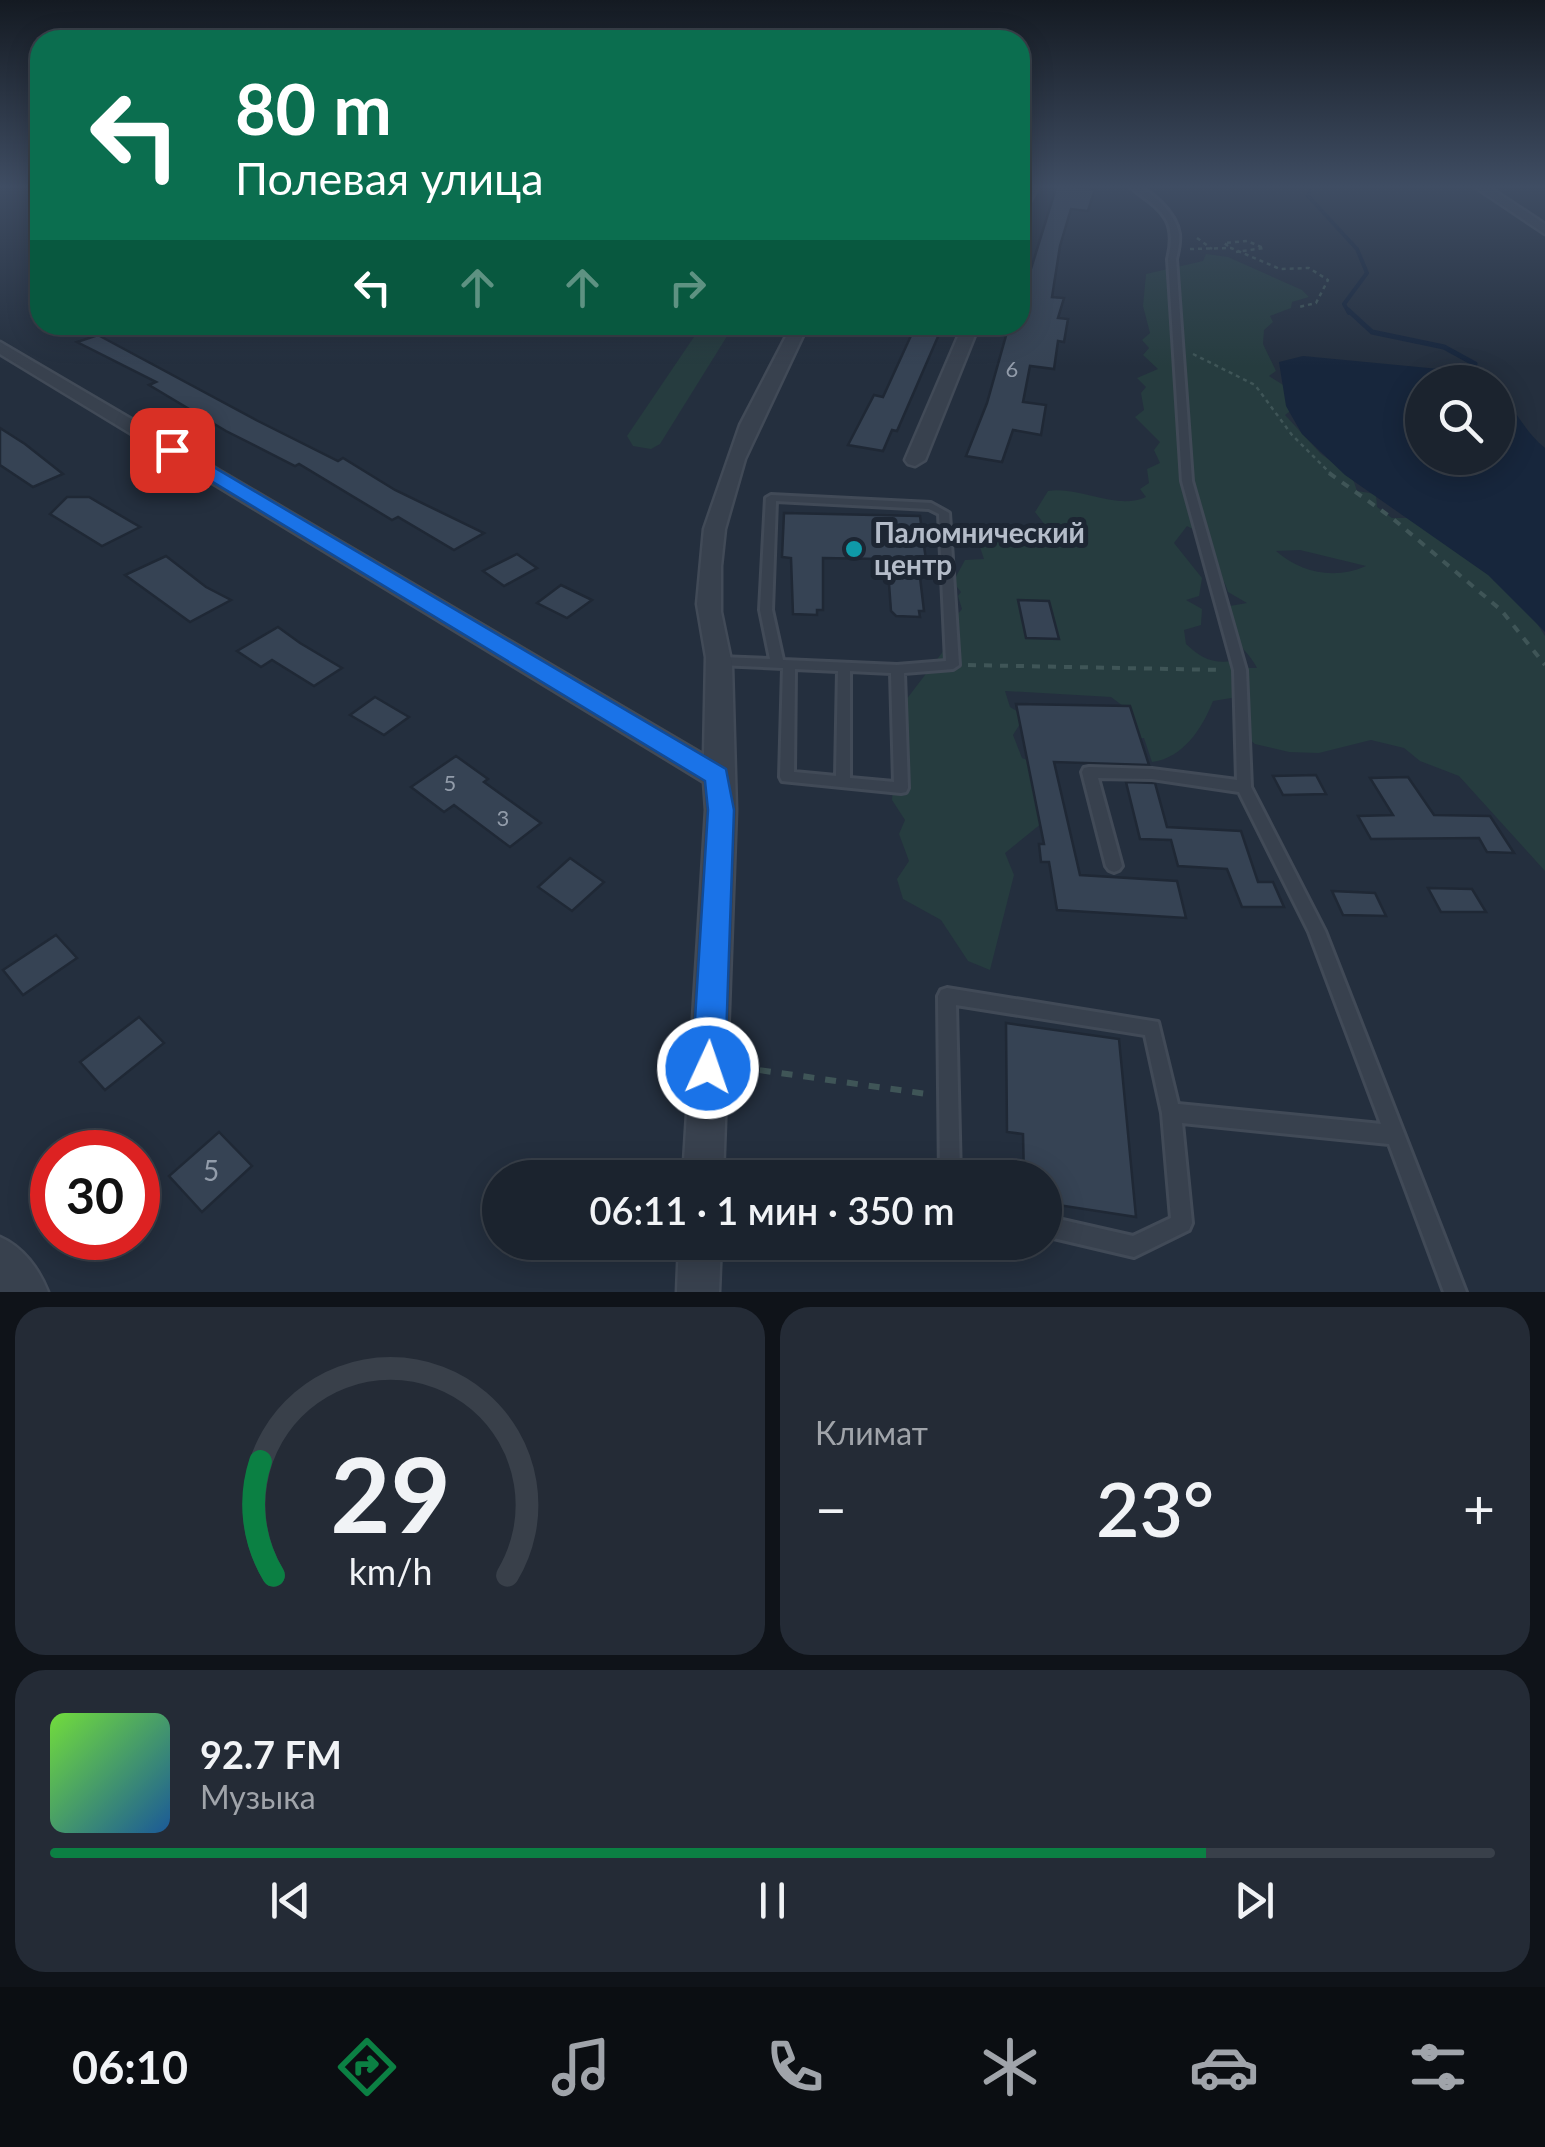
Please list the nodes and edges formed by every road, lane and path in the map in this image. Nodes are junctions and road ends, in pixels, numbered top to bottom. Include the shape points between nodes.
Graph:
1 (1177, 245) edge
2 (1207, 245) edge
3 (1227, 245) edge
4 (1256, 245) edge
5 (1231, 248) junction
6 (1212, 249) junction
7 (1175, 250) junction
8 (1236, 252) junction
9 (1298, 307) dead end
10 (795, 335) edge
11 (968, 335) edge
12 (1178, 346) junction
13 (0, 347) edge
14 (916, 460) dead end
15 (720, 661) junction
16 (783, 662) junction
17 (953, 664) junction
18 (1545, 665) edge
19 (844, 666) junction
20 (897, 669) junction
21 (1240, 670) junction
22 (717, 776) junction
23 (843, 782) junction
24 (1244, 787) junction
25 (1114, 866) dead end
26 (708, 1068) junction
27 (949, 1098) junction
28 (1171, 1113) junction
29 (1395, 1136) junction
30 (705, 1160) edge
31 (950, 1160) edge
32 (1062, 1230) edge
33 (0, 1258) edge
34 (699, 1260) edge
35 (28, 1292) edge
36 (698, 1292) edge
37 (1455, 1292) edge

1 - 7 lane
2 - 6 path
3 - 5 path
4 - 8 path via 1264,248
5 - 6 path
5 - 8 path
6 - 7 path
7 - 12 lane
8 - 9 path via 1280,269 1309,268 1328,280 1316,303
10 - 15 street via 728,466 708,604
11 - 14 street
12 - 18 path via 1255,386 1330,474 1500,610
12 - 21 lane via 1188,481
13 - 22 street
15 - 16 lane
15 - 22 street
16 - 17 lane via 766,610 771,498 930,506 944,513
16 - 19 lane
16 - 23 lane via 787,776
17 - 20 lane
17 - 21 path
19 - 20 lane
19 - 23 lane
20 - 23 lane via 901,788
21 - 24 lane
22 - 26 street via 721,810
24 - 25 lane via 1089,772
24 - 29 lane via 1317,931
26 - 27 path via 739,1066
26 - 30 street
27 - 28 lane via 947,996 1152,1028
27 - 31 lane
28 - 29 lane
28 - 32 lane via 1182,1223 1134,1247
29 - 37 lane
33 - 35 street
34 - 36 street

